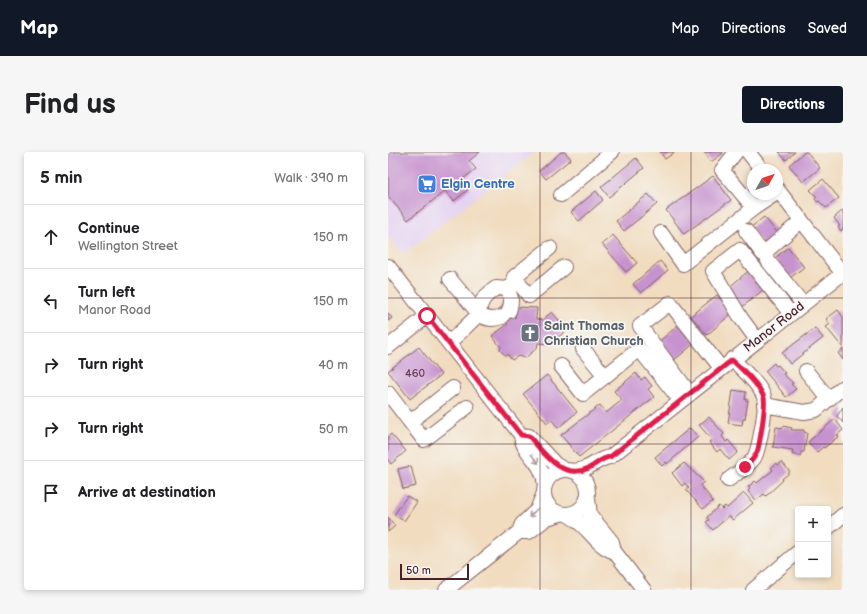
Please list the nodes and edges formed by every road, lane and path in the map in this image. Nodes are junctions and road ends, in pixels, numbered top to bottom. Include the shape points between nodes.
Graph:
1 (612, 152) edge
2 (736, 152) edge
3 (748, 152) edge
4 (757, 164) edge
5 (561, 195) dead end
6 (783, 199) edge
7 (766, 200) edge
8 (754, 208) junction
9 (802, 221) junction
10 (746, 231) dead end
11 (661, 233) dead end
12 (550, 248) dead end
13 (768, 261) dead end
14 (388, 266) edge
15 (564, 267) dead end
16 (843, 274) edge
17 (450, 279) dead end
18 (512, 285) junction
19 (803, 304) junction
20 (480, 314) junction
21 (791, 314) junction
22 (427, 316) junction
23 (757, 340) junction
24 (449, 343) junction
25 (388, 347) edge
26 (583, 349) dead end
27 (732, 360) junction
28 (561, 366) dead end
29 (721, 368) junction
30 (806, 371) dead end
31 (605, 376) junction
32 (843, 387) edge
33 (453, 388) dead end
34 (388, 393) edge
35 (685, 397) junction
36 (829, 399) junction
37 (764, 405) junction
38 (467, 407) dead end
39 (410, 422) junction
40 (521, 435) junction
41 (610, 457) junction
42 (569, 471) junction
43 (728, 480) dead end
44 (545, 490) junction
45 (588, 494) junction
46 (564, 514) junction
47 (843, 515) edge
48 (831, 525) edge
49 (520, 532) junction
50 (614, 552) junction
51 (795, 555) edge
52 (446, 590) edge
53 (644, 590) edge
54 (753, 590) edge

1 - 5 street
2 - 8 street via 722,170
3 - 4 street
6 - 9 street
7 - 8 street
8 - 11 street via 683,264
9 - 10 street via 762,254
9 - 16 street
12 - 18 street via 514,277
13 - 19 street
14 - 22 street
15 - 18 street via 529,296
16 - 19 street, Manor Road
17 - 20 street
18 - 20 street via 496,288 484,297 480,303
18 - 20 street via 512,303 506,314 489,320
19 - 21 street, Manor Road
20 - 24 street
21 - 23 street, Manor Road
21 - 23 street via 740,250 713,271 740,318
22 - 24 street
22 - 25 street
23 - 27 street, Manor Road
24 - 40 street
26 - 31 street
27 - 29 street, Manor Road
27 - 37 street via 764,397
28 - 31 street via 583,394
29 - 35 street, Manor Road
29 - 35 street via 670,303 640,326
30 - 36 street
31 - 35 street via 639,349
32 - 36 street
33 - 39 street
34 - 39 street
35 - 41 street, Manor Road
36 - 37 street via 816,410 804,412
37 - 43 street via 758,449 754,458
38 - 39 street via 424,440
40 - 42 street via 529,436 550,460
40 -> 44 street via 522,443 541,468
41 - 42 street, Manor Road via 589,468
41 - 45 street, Manor Road via 608,464 596,476
42 - 44 street via 553,475
42 - 45 street via 583,478
44 - 46 street via 549,506
44 -> 49 street via 537,510 522,524
45 - 46 street via 580,510
45 - 50 street via 590,515 612,542
46 - 49 street via 547,518 529,532
46 - 50 street via 582,523 604,548
47 - 48 street
49 - 52 street
50 - 53 street
51 - 54 street

